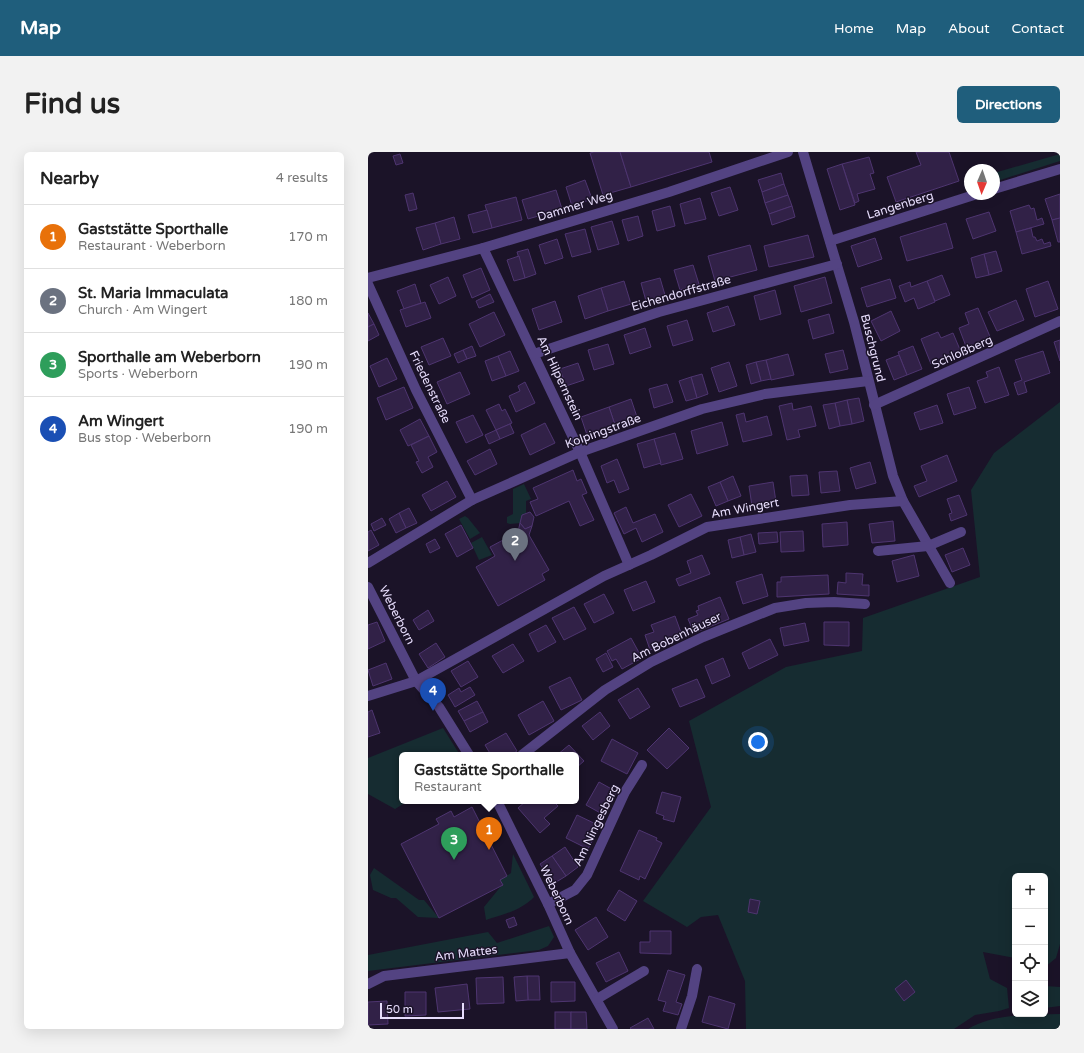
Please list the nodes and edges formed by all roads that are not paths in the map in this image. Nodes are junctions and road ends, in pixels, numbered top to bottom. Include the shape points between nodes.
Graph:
1 (788, 152) edge
2 (803, 152) edge
3 (1060, 169) edge
4 (1000, 187) edge
5 (964, 198) edge
6 (830, 241) junction
7 (483, 248) junction
8 (837, 264) junction
9 (368, 278) edge
10 (368, 284) edge
11 (1060, 321) edge
12 (534, 354) junction
13 (868, 381) junction
14 (874, 405) junction
15 (580, 452) junction
16 (472, 500) junction
17 (903, 501) junction
18 (961, 532) dead end
19 (928, 546) junction
20 (878, 551) dead end
21 (368, 563) edge
22 (629, 565) junction
23 (950, 583) dead end
24 (368, 587) edge
25 (865, 604) dead end
26 (416, 681) junction
27 (368, 696) edge
28 (467, 752) edge
29 (526, 752) edge
30 (642, 765) dead end
31 (498, 804) edge
32 (548, 904) junction
33 (570, 953) junction
34 (697, 968) dead end
35 (644, 971) dead end
36 (368, 984) edge
37 (597, 999) junction
38 (613, 1029) edge
39 (681, 1029) edge

1 - 7 street, Dammer Weg via 669,192
2 - 6 street, Buschgrund
3 - 4 street
5 - 6 street, Langenberg
6 - 8 street, Buschgrund
7 - 9 street, Dammer Weg
7 - 12 street, Am Hilpernstein
8 - 12 street, Eichendorffstraße via 658,312
8 - 13 street, Buschgrund
10 - 16 street, Friedenstraße via 416,390
11 - 14 street, Schloßberg
12 - 15 street, Am Hilpernstein
13 - 14 street, Buschgrund
13 - 15 street, Kolpingstraße via 765,394 702,409
14 - 17 street, Buschgrund via 885,450
15 - 16 street, Kolpingstraße
15 - 22 street, Am Hilpernstein
16 - 21 street, Kolpingstraße
17 - 19 street, Buschgrund
17 - 22 street, Am Wingert via 850,505 707,527
18 - 19 street
19 - 20 street
19 - 23 street, Buschgrund
22 - 26 street, Am Wingert via 604,576
24 - 26 street, Weberborn
25 - 29 street, Am Bobenhäuser via 806,603 775,608 703,637 651,662 605,690
26 - 27 street, Am Wingert
26 - 28 street, Weberborn via 439,707
30 - 32 street, Am Ningesberg via 625,792 587,874 575,890
31 - 32 street, Weberborn
32 - 33 street, Weberborn
33 - 36 street, Am Mattes via 384,976
33 - 37 street, Weberborn
34 - 39 street via 692,996
35 - 37 street
37 - 38 street, Weberborn

